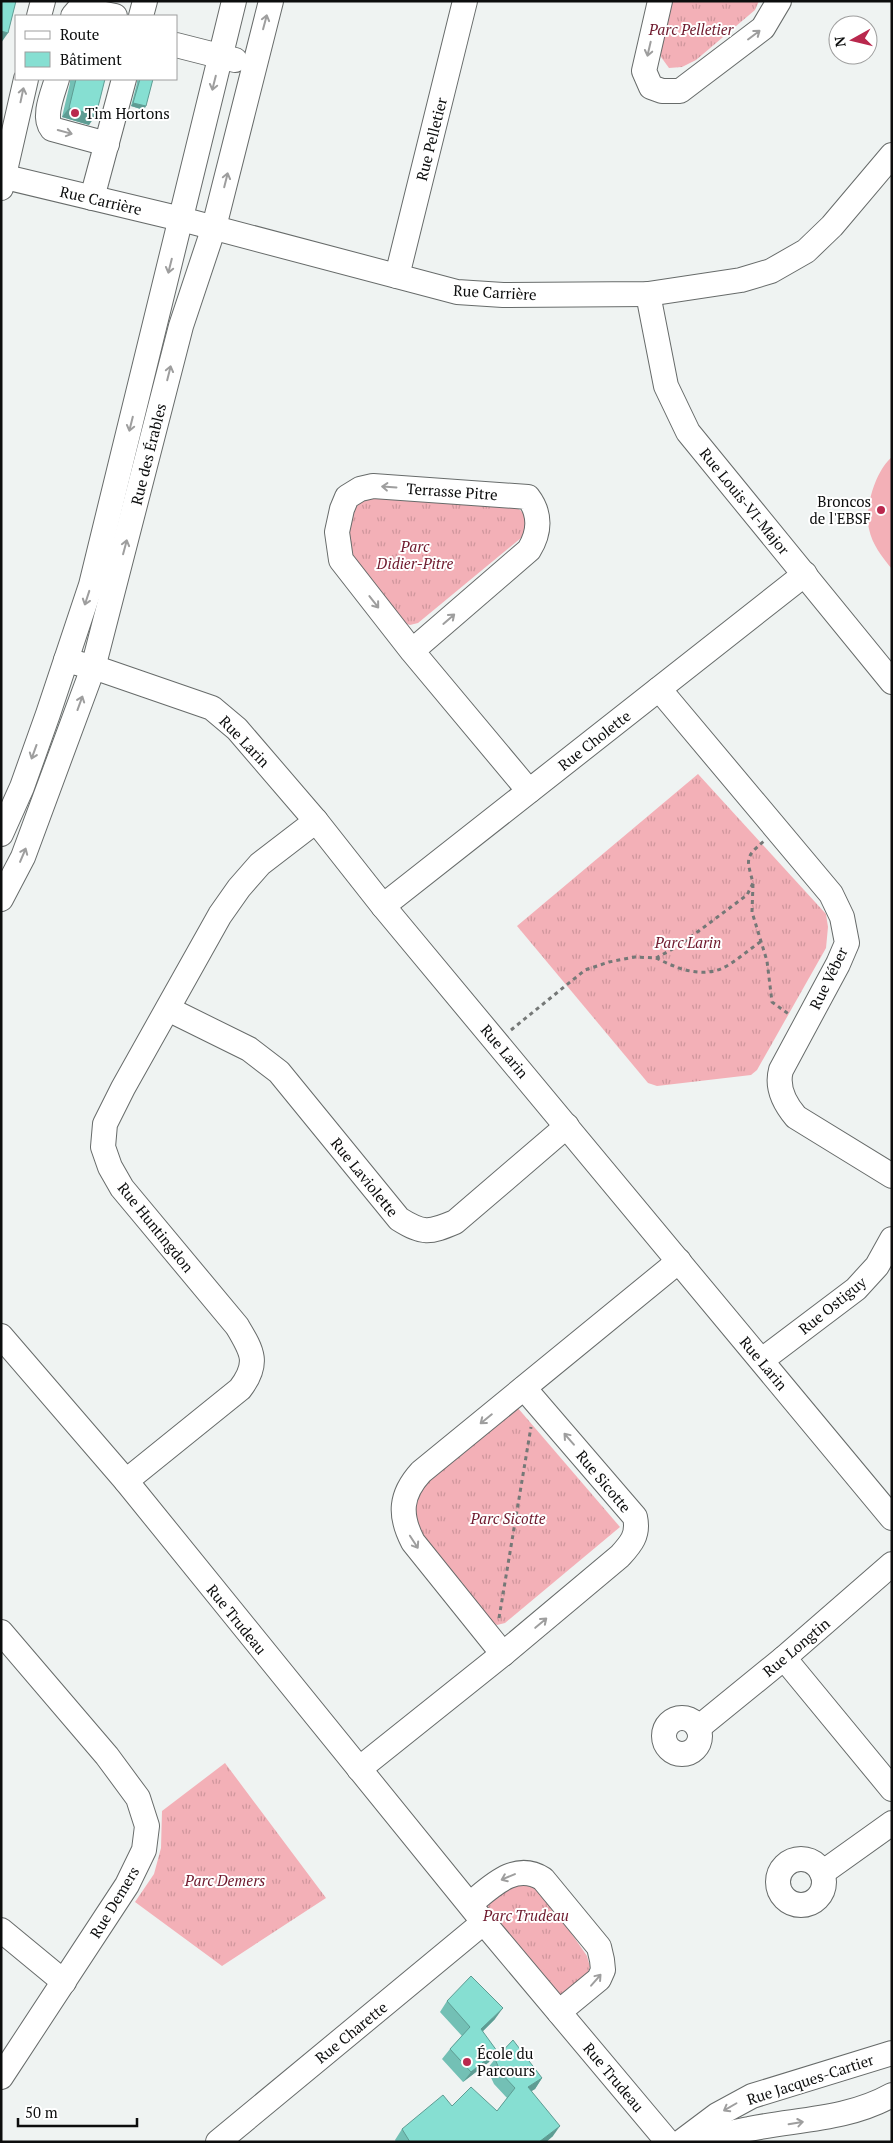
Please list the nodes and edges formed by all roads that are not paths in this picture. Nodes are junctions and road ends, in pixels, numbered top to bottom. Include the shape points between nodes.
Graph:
1 (43, 1) edge
2 (145, 1) edge
3 (234, 1) edge
4 (270, 1) edge
5 (466, 1) edge
6 (660, 1) edge
7 (779, 1) edge
8 (39, 15) edge
9 (74, 15) edge
10 (111, 15) edge
11 (141, 15) edge
12 (178, 46) edge
13 (221, 57) junction
14 (254, 65) junction
15 (26, 80) edge
16 (57, 80) edge
17 (124, 80) edge
18 (107, 144) junction
19 (892, 155) edge
20 (2, 180) edge
21 (92, 198) junction
22 (181, 219) junction
23 (214, 227) junction
24 (397, 276) junction
25 (648, 294) junction
26 (804, 574) junction
27 (412, 651) junction
28 (66, 660) junction
29 (93, 668) junction
30 (892, 682) edge
31 (658, 690) junction
32 (529, 791) junction
33 (316, 821) junction
34 (1, 834) edge
35 (1, 899) edge
36 (384, 906) junction
37 (168, 1009) junction
38 (568, 1126) junction
39 (892, 1176) edge
40 (892, 1239) edge
41 (679, 1261) junction
42 (1, 1336) edge
43 (762, 1360) junction
44 (524, 1388) junction
45 (126, 1481) junction
46 (892, 1518) edge
47 (892, 1564) edge
48 (1, 1632) edge
49 (497, 1646) junction
50 (784, 1658) junction
51 (698, 1728) dead end
52 (359, 1769) junction
53 (892, 1789) edge
54 (892, 1824) edge
55 (822, 1874) dead end
56 (470, 1904) junction
57 (484, 1922) junction
58 (1, 1930) edge
59 (64, 1982) junction
60 (559, 2012) junction
61 (892, 2053) edge
62 (1, 2077) edge
63 (892, 2095) edge
64 (218, 2142) edge
65 (668, 2142) edge
66 (681, 2142) edge
67 (697, 2142) edge

1 - 8 street
2 - 11 street
3 - 13 street, Rue des Érables
14 -> 4 street, Rue des Érables
5 - 24 street, Rue Pelletier
6 -> 7 street via 644,71 651,87 662,92 680,91 763,28
9 - 10 street via 79,9 85,9
12 - 13 street
13 - 14 street
13 -> 22 street, Rue des Érables
23 -> 14 street, Rue des Érables
20 -> 15 street
16 -> 18 street via 48,124 52,129
17 - 18 street
18 - 21 street
19 - 25 street, Rue Carrière via 832,226 806,251 771,271 741,280
20 - 21 street, Rue Carrière
21 - 22 street, Rue Carrière
22 - 23 street, Rue Carrière
22 -> 28 street, Rue des Érables via 91,585
23 - 24 street, Rue Carrière
29 -> 23 street, Rue des Érables via 181,326
24 - 25 street, Rue Carrière via 457,292 494,295
25 - 26 street, Rue Louis-VI-Major via 666,386 688,432
26 - 30 street, Rue Louis-VI-Major
26 - 31 street, Rue Cholette
27 -> 27 street, Terrasse Pitre via 529,550 536,538 538,521 528,497 373,486 347,497 337,532 341,560
27 - 32 street, Terrasse Pitre
28 - 29 street, Rue Larin
28 -> 34 street, Rue des Érables via 22,787
29 - 33 street, Rue Larin via 212,708 237,729
35 -> 29 street, Rue des Érables via 23,857
31 - 32 street, Rue Cholette
31 - 39 street, Rue Véber via 830,894 842,917 847,943 785,1061 779,1076 780,1088 784,1103 796,1117
32 - 36 street, Rue Cholette
33 - 36 street, Rue Larin
33 - 37 street, Rue Huntingdon via 260,864 239,888 220,915
36 - 38 street, Rue Larin
37 - 38 street, Rue Laviolette via 249,1049 279,1072 399,1219 417,1230 436,1230 455,1222
37 - 45 street, Rue Huntingdon via 105,1124 103,1147 122,1188 238,1326 253,1359 250,1376 240,1389
38 - 41 street, Rue Larin
40 - 43 street, Rue Ostiguy via 877,1266 856,1290
41 - 43 street, Rue Larin
41 - 44 street
42 - 45 street, Rue Trudeau
43 - 46 street, Rue Larin
44 -> 49 street via 421,1472 410,1484 404,1499 405,1528 412,1542
49 -> 44 street, Rue Sicotte via 620,1556 636,1533 635,1517
45 - 52 street, Rue Trudeau
47 - 50 street, Rue Longtin
48 - 59 street, Rue Demers via 107,1756 138,1798 147,1826 144,1850 127,1885
49 - 52 street, Rue Sicotte
50 - 51 street, Rue Longtin
50 - 53 street
52 - 56 street, Rue Trudeau
54 - 55 street
56 - 57 street, Rue Trudeau
60 -> 56 street via 599,1979 603,1970 599,1947 588,1932 543,1879 534,1873 510,1876
57 - 60 street, Rue Trudeau
57 - 64 street, Rue Charette
58 - 59 street
59 - 62 street, Rue Demers
60 - 65 street, Rue Trudeau
61 -> 66 street, Rue Jacques-Cartier via 752,2096 717,2115
67 -> 63 street, Rue Jacques-Cartier via 750,2128 839,2114 876,2104

